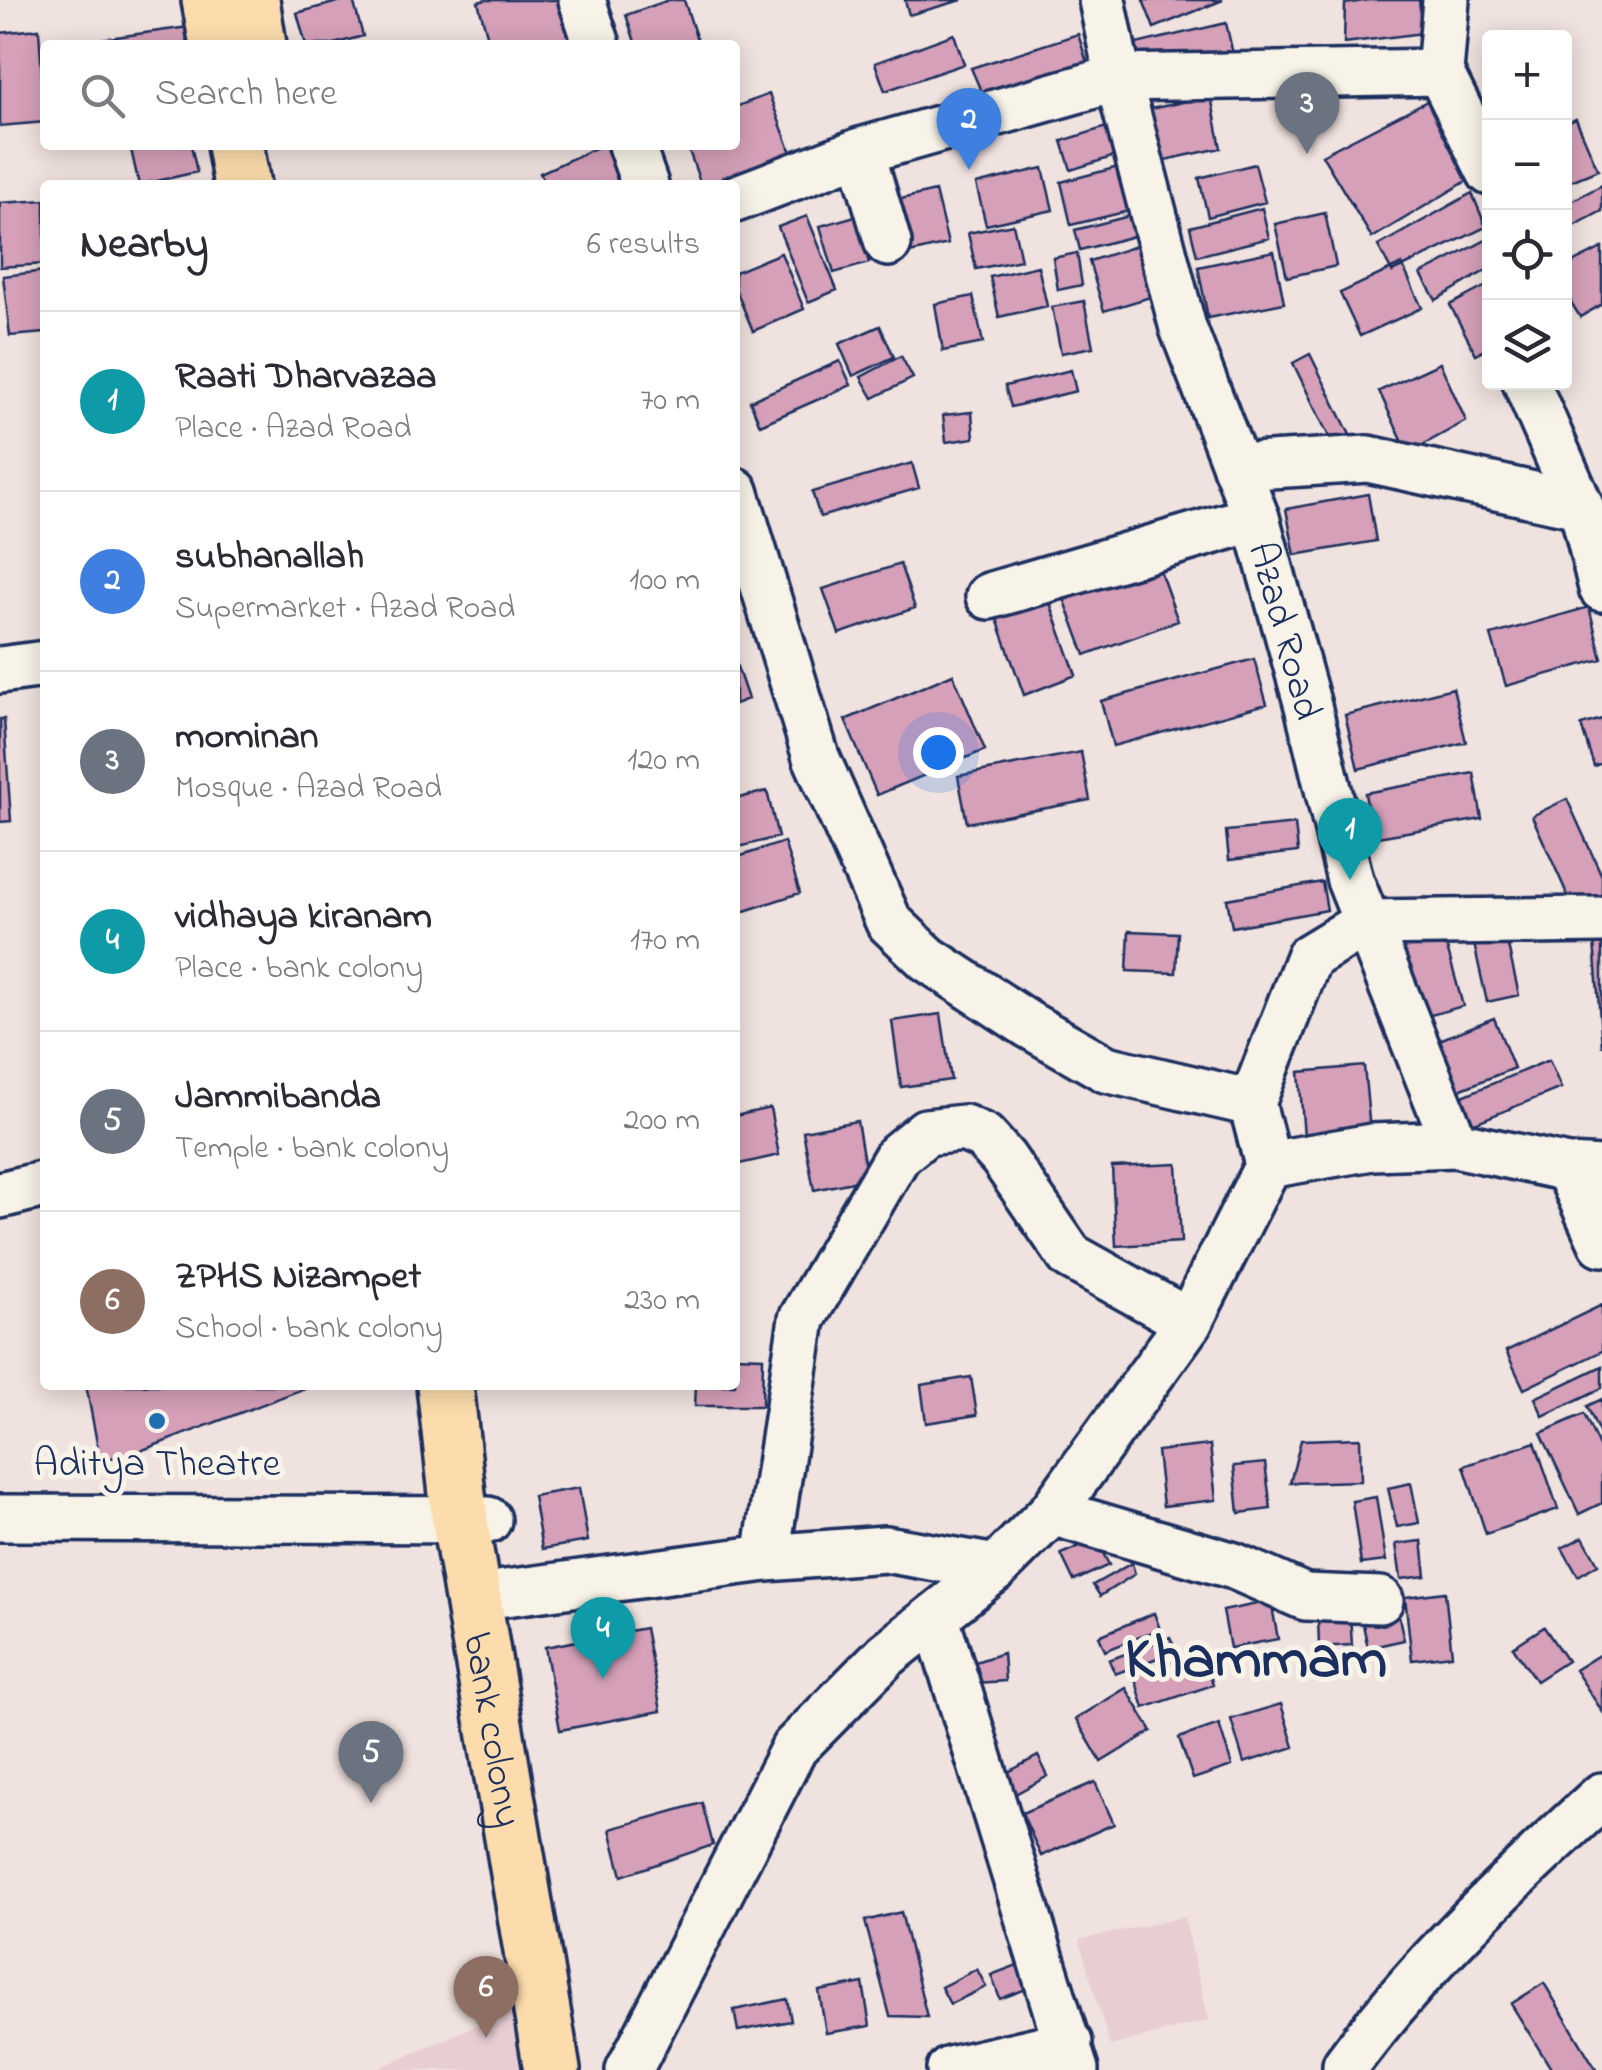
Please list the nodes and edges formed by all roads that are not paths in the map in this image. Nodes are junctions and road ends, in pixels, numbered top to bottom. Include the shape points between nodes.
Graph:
1 (210, 0) edge
2 (251, 0) edge
3 (582, 0) edge
4 (1102, 0) edge
5 (1446, 0) edge
6 (217, 40) edge
7 (257, 40) edge
8 (595, 40) edge
9 (1440, 72) junction
10 (1118, 78) junction
11 (236, 150) edge
12 (270, 150) edge
13 (633, 150) edge
14 (861, 151) junction
15 (1482, 156) edge
16 (241, 180) edge
17 (274, 180) edge
18 (643, 180) edge
19 (740, 197) edge
20 (888, 243) dead end
21 (1530, 390) edge
22 (1236, 468) junction
23 (740, 507) edge
24 (1588, 512) edge
25 (1256, 518) junction
26 (1602, 588) edge
27 (990, 596) dead end
28 (40, 665) edge
29 (0, 670) edge
30 (1602, 920) edge
31 (1365, 923) junction
32 (1252, 1103) junction
33 (1455, 1144) junction
34 (1268, 1166) junction
35 (1585, 1169) edge
36 (40, 1185) edge
37 (0, 1195) edge
38 (1602, 1243) edge
39 (1189, 1322) junction
40 (446, 1390) edge
41 (469, 1390) edge
42 (1052, 1512) junction
43 (0, 1518) edge
44 (474, 1521) junction
45 (766, 1558) junction
46 (996, 1568) junction
47 (498, 1594) junction
48 (1380, 1600) dead end
49 (936, 1618) junction
50 (1602, 1796) edge
51 (1072, 2056) edge
52 (552, 2070) edge
53 (571, 2070) edge
54 (629, 2070) edge
55 (950, 2070) edge
56 (1346, 2070) edge

1 - 6 main road
2 - 7 main road
3 - 8 street
4 - 10 street, Azad Road
5 - 9 street
9 - 10 street
9 - 15 street
10 - 14 street
10 - 22 street, Azad Road via 1183,328
11 - 16 main road
12 - 17 main road
13 - 18 street
14 - 19 street
14 - 20 street
21 - 24 street
22 - 24 street via 1368,459
22 - 25 street, Azad Road
23 - 32 street via 816,757 889,922 928,959 1106,1069
24 - 26 street
25 - 27 street
25 - 31 street, Azad Road
28 - 29 street
30 - 31 street
31 - 32 street via 1309,958
31 - 33 street, Azad Road
32 - 34 street
33 - 34 street via 1372,1147
33 - 35 street
34 - 39 street
35 - 38 street
36 - 37 street
39 - 42 street
39 - 45 street via 1070,1256 984,1138 964,1128 926,1132 898,1155 802,1319
40 - 44 main road, bank colony
41 - 44 main road
42 - 46 street
42 - 48 street via 1234,1566 1305,1598
43 - 44 street
44 - 47 main road
44 - 52 main road, bank colony
45 - 46 street via 885,1550
45 - 47 street
46 - 49 street
47 - 53 main road
49 - 51 street
49 - 54 street via 886,1655 794,1748
50 - 56 street via 1386,2010
51 - 55 street

